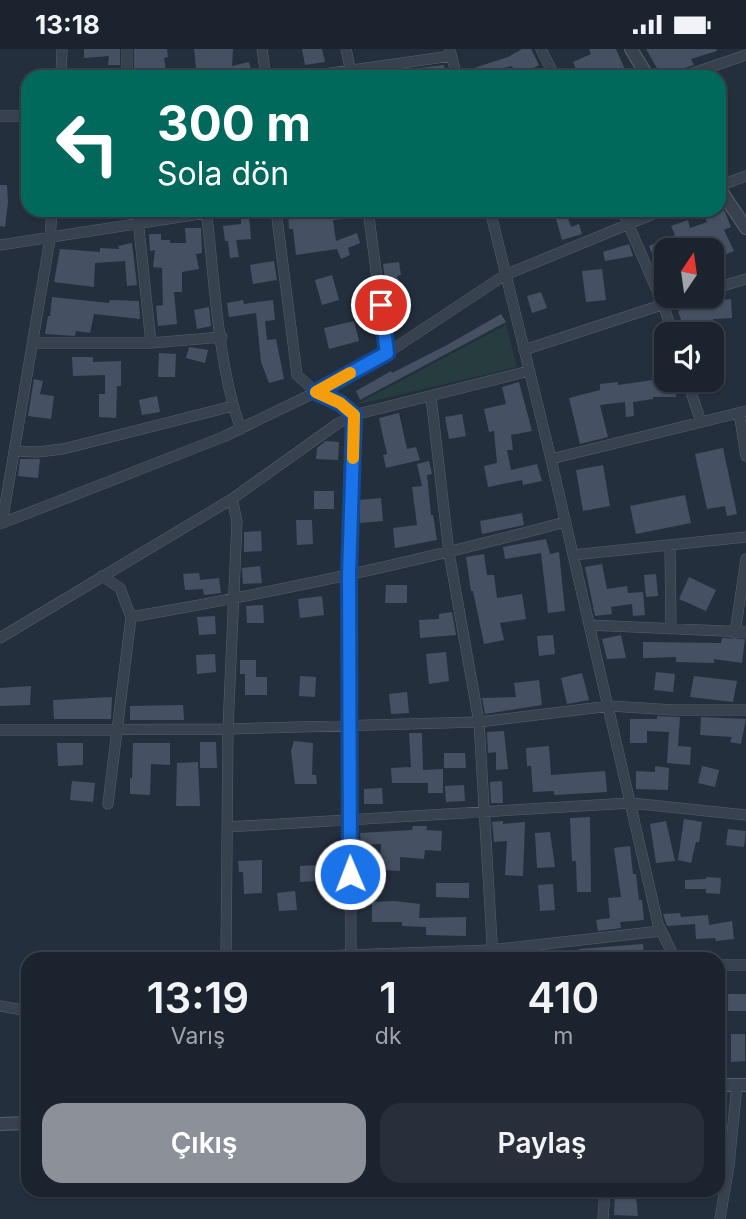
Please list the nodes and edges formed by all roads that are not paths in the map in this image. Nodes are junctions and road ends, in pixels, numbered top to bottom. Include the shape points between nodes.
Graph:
1 (62, 49) edge
2 (127, 49) edge
3 (262, 49) edge
4 (346, 49) edge
5 (541, 49) edge
6 (631, 49) edge
7 (450, 52) edge
8 (746, 55) edge
9 (61, 70) edge
10 (127, 70) edge
11 (265, 70) edge
12 (351, 70) edge
13 (366, 70) edge
14 (455, 70) edge
15 (552, 70) edge
16 (644, 70) edge
17 (702, 70) edge
18 (0, 116) edge
19 (21, 116) edge
20 (746, 176) edge
21 (726, 184) edge
22 (726, 198) edge
23 (52, 217) edge
24 (139, 217) edge
25 (173, 217) edge
26 (207, 217) edge
27 (277, 217) edge
28 (369, 217) edge
29 (492, 217) edge
30 (625, 217) edge
31 (647, 217) edge
32 (140, 223) junction
33 (628, 225) junction
34 (746, 228) edge
35 (50, 239) junction
36 (0, 245) edge
37 (505, 275) junction
38 (746, 279) edge
39 (654, 284) edge
40 (724, 285) edge
41 (654, 307) edge
42 (222, 337) junction
43 (33, 343) junction
44 (152, 343) junction
45 (524, 350) junction
46 (387, 353) junction
47 (529, 371) junction
48 (316, 392) junction
49 (691, 392) edge
50 (432, 397) junction
51 (233, 406) junction
52 (742, 412) edge
53 (354, 415) junction
54 (701, 422) junction
55 (241, 429) junction
56 (15, 450) junction
57 (746, 456) edge
58 (551, 459) junction
59 (232, 499) junction
60 (565, 523) junction
61 (1, 524) edge
62 (746, 537) edge
63 (670, 545) junction
64 (449, 553) junction
65 (573, 555) junction
66 (746, 559) edge
67 (102, 576) junction
68 (349, 576) junction
69 (235, 599) junction
70 (131, 617) junction
71 (589, 625) junction
72 (671, 629) junction
73 (741, 633) edge
74 (0, 638) edge
75 (610, 706) junction
76 (746, 710) edge
77 (479, 722) junction
78 (350, 726) junction
79 (228, 729) junction
80 (0, 730) edge
81 (116, 730) junction
82 (631, 803) junction
83 (108, 804) dead end
84 (483, 813) junction
85 (746, 815) edge
86 (349, 821) junction
87 (227, 827) junction
88 (661, 931) junction
89 (226, 952) edge
90 (351, 952) edge
91 (492, 952) edge
92 (507, 952) edge
93 (672, 952) edge
94 (725, 965) edge
95 (746, 965) edge
96 (0, 1006) edge
97 (21, 1010) edge
98 (741, 1085) edge
99 (21, 1123) edge
100 (0, 1124) edge
101 (725, 1189) edge
102 (605, 1197) edge
103 (724, 1197) edge
104 (603, 1219) edge
105 (720, 1219) edge

1 - 9 street
2 - 10 street
3 - 11 street
4 - 12 street
5 - 15 street
6 - 16 street
7 - 13 street
7 - 14 street
8 - 17 street
18 - 19 street
20 - 21 street
22 - 34 street
23 - 35 street
24 - 32 street
25 - 32 street
26 - 42 street
27 - 48 street via 296,375
28 - 46 street
29 - 37 street
30 - 33 street
31 - 33 street
32 - 35 street
32 - 44 street
33 - 37 street
33 - 39 street
35 - 36 street
35 - 43 street
37 - 45 street
37 - 46 street
38 - 40 street
41 - 45 street
42 - 44 street
42 - 51 street
43 - 44 street
43 - 56 street
45 - 47 street
46 - 48 street
47 - 50 street
47 - 58 street
48 - 53 street
48 - 55 street
49 - 54 street
50 - 53 street
50 - 64 street
51 - 55 street
51 - 56 street via 63,449
52 - 54 street
52 - 57 street
53 - 59 street
53 - 68 street
54 - 58 street
55 - 61 street
56 - 61 street
58 - 60 street
59 - 67 street
59 - 69 street via 237,521
60 - 64 street
60 - 65 street
62 - 63 street
63 - 65 street
63 - 72 street
64 - 68 street
64 - 77 street
65 - 71 street
66 - 73 street
67 - 70 street via 120,588
67 - 74 street
68 - 69 street
68 - 78 street
69 - 70 street
69 - 79 street
70 - 81 street
71 - 72 street
71 - 75 street
72 - 73 street
75 - 76 street
75 - 77 street
75 - 82 street
77 - 78 street
77 - 84 street
78 - 79 street
78 - 86 street
79 - 81 street
79 - 87 street
80 - 81 street
81 - 83 street
82 - 84 street
82 - 85 street
82 - 88 street
84 - 86 street
84 - 91 street
86 - 87 street
86 - 90 street
87 - 89 street
88 - 92 street
88 - 93 street
94 - 95 street
96 - 97 street
98 - 101 street
99 - 100 street
102 - 104 street
103 - 105 street

